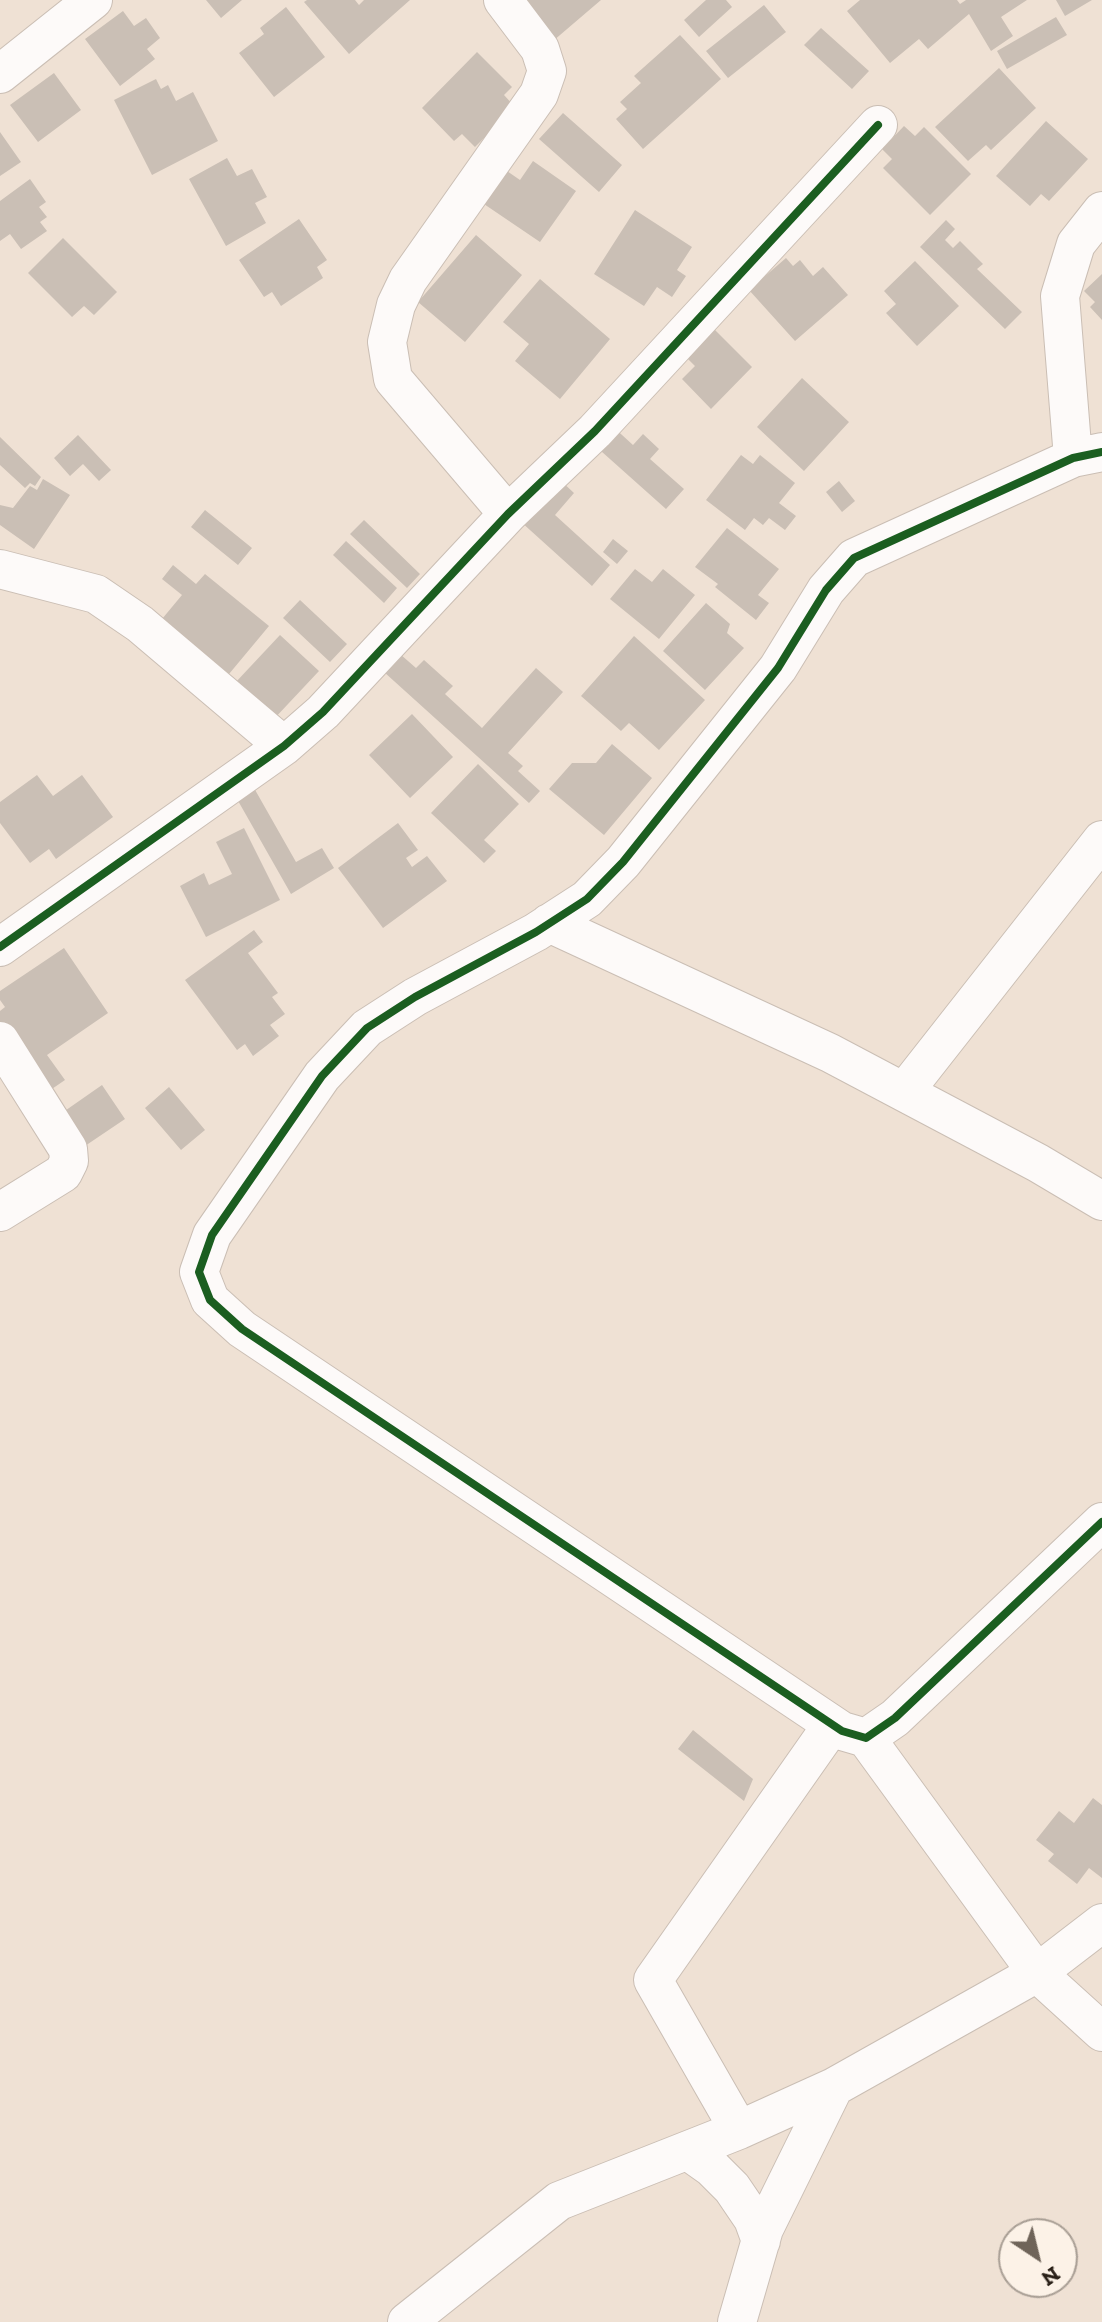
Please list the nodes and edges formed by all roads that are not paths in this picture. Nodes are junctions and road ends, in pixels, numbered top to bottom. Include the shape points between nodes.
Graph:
1 (93, 0) edge
2 (503, 0) edge
3 (0, 74) edge
4 (878, 125) dead end
5 (1102, 211) edge
6 (1088, 455) edge
7 (508, 514) junction
8 (0, 569) edge
9 (284, 746) junction
10 (1102, 840) edge
11 (549, 923) junction
12 (0, 947) edge
13 (0, 1041) edge
14 (904, 1092) junction
15 (1102, 1168) edge
16 (1049, 1170) junction
17 (1102, 1201) edge
18 (0, 1212) edge
19 (1102, 1522) edge
20 (849, 1732) junction
21 (1102, 1923) edge
22 (1037, 1973) junction
23 (1102, 2032) edge
24 (834, 2087) junction
25 (739, 2130) junction
26 (688, 2151) junction
27 (761, 2241) junction
28 (407, 2322) edge
29 (737, 2322) edge

1 - 3 street
2 - 7 street via 540,49 547,71 539,94 408,280 387,342 393,379
4 - 7 street via 595,431
5 - 6 street via 1076,244 1060,296
6 - 11 street via 854,558 826,590 778,668 623,862 587,899
7 - 9 street via 323,712
8 - 9 street via 96,594 140,624
9 - 12 street
10 - 14 street
11 - 14 street
11 - 20 street via 367,1028 322,1076 212,1235 199,1272 210,1300 242,1329
13 - 18 street via 68,1149 69,1161 63,1173
14 - 16 street
15 - 16 street
16 - 17 street
19 - 20 street via 895,1718
20 - 22 street
20 - 25 street via 653,1980
21 - 22 street
22 - 23 street
22 - 24 street
24 - 25 street
24 - 27 street
25 - 26 street
26 - 27 street via 732,2188
26 - 28 street via 559,2201
27 - 29 street

